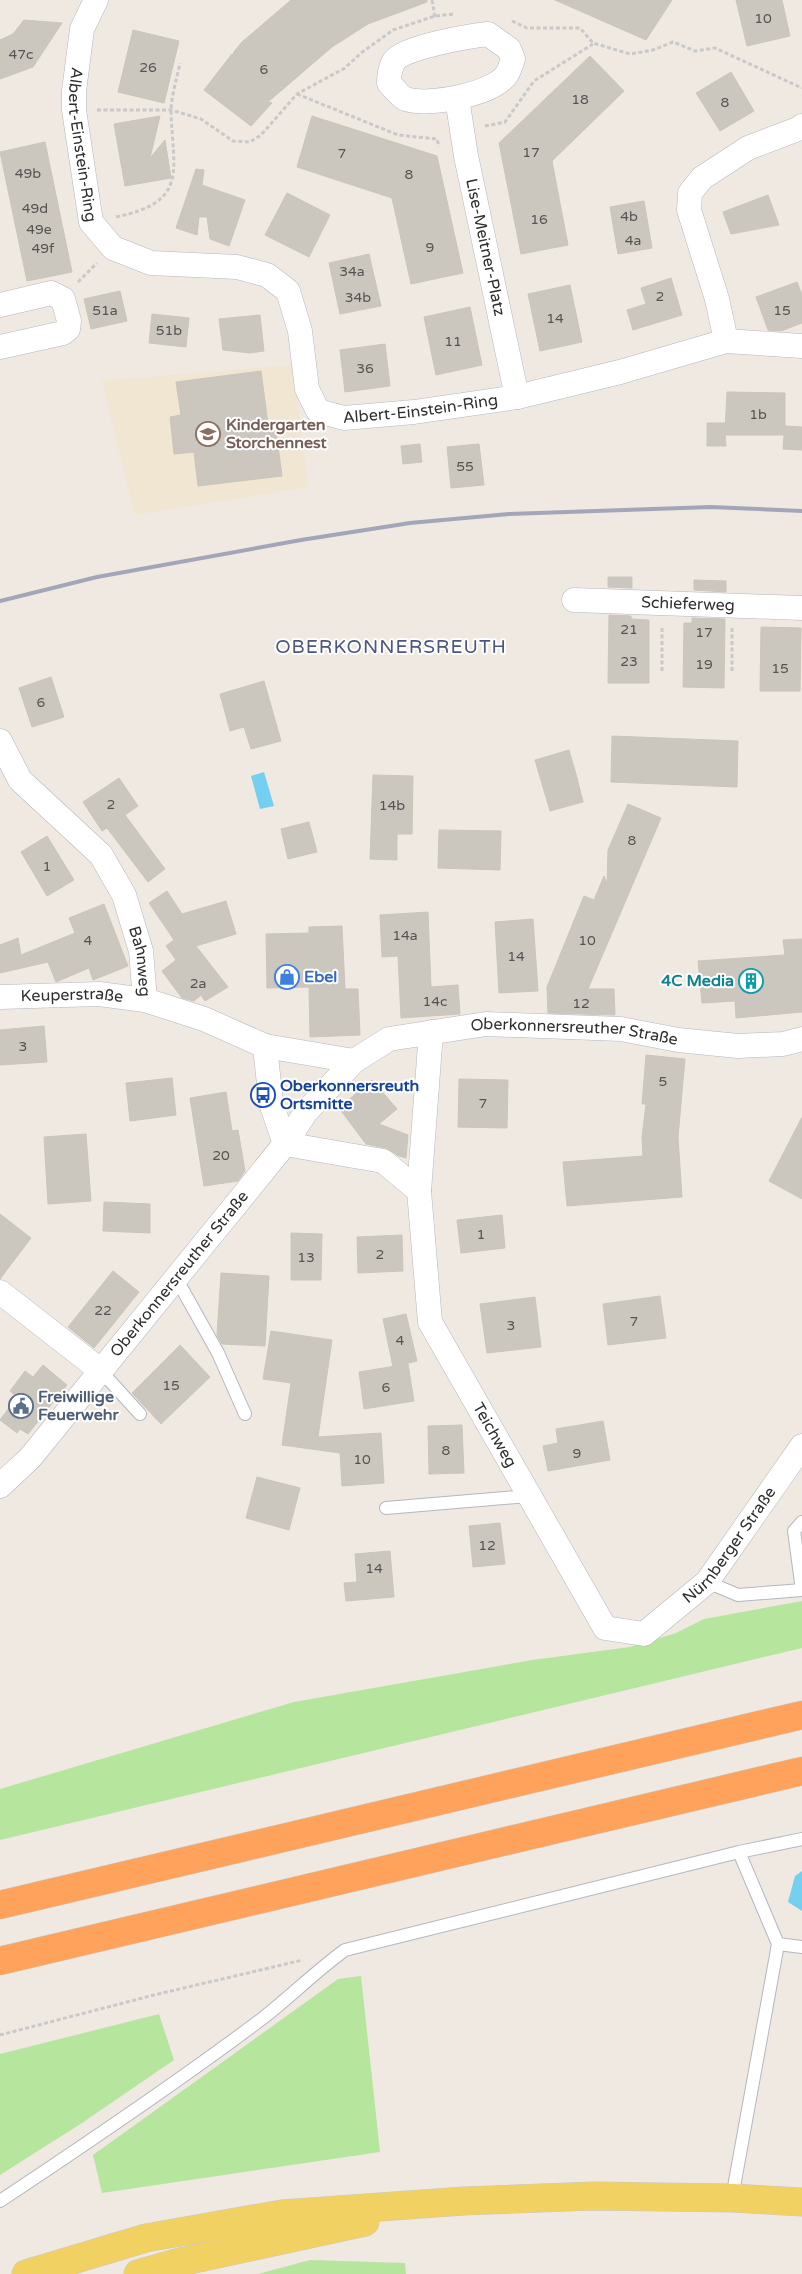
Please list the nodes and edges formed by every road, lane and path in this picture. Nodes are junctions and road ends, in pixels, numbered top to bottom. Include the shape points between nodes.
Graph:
1 (96, 0) edge
2 (432, 0) edge
3 (459, 13) dead end
4 (435, 16) junction
5 (507, 18) dead end
6 (180, 63) dead end
7 (802, 88) edge
8 (457, 98) junction
9 (111, 110) dead end
10 (171, 110) junction
11 (802, 126) edge
12 (91, 222) junction
13 (113, 248) junction
14 (63, 299) junction
15 (0, 304) edge
16 (726, 341) junction
17 (802, 346) edge
18 (0, 347) edge
19 (518, 397) junction
20 (574, 600) dead end
21 (662, 604) junction
22 (732, 606) junction
23 (802, 608) edge
24 (662, 671) dead end
25 (732, 672) dead end
26 (0, 741) edge
27 (0, 997) edge
28 (145, 1000) junction
29 (431, 1032) junction
30 (802, 1040) edge
31 (265, 1046) junction
32 (354, 1061) junction
33 (285, 1144) junction
34 (419, 1191) junction
35 (176, 1278) junction
36 (0, 1292) edge
37 (100, 1370) junction
38 (140, 1414) dead end
39 (245, 1414) dead end
40 (802, 1446) edge
41 (0, 1486) edge
42 (529, 1496) junction
43 (386, 1508) dead end
44 (802, 1522) edge
45 (707, 1582) junction
46 (802, 1590) edge
47 (644, 1634) joint
48 (802, 1715) edge
49 (802, 1771) edge
50 (802, 1839) edge
51 (739, 1852) junction
52 (0, 1905) edge
53 (778, 1944) junction
54 (802, 1947) edge
55 (307, 1959) dead end
56 (0, 1961) edge
57 (0, 2035) edge
58 (732, 2198) junction
59 (0, 2201) edge
60 (464, 2201) junction
61 (802, 2202) edge
62 (26, 2274) edge
63 (138, 2274) edge

1 - 12 street, Albert-Einstein-Ring via 82,29 74,91
2 - 4 path
3 - 4 path
4 - 10 path via 393,30 345,68 297,94 262,135 250,142 233,141 202,119
5 - 7 path via 527,28 580,28 594,44 630,54 673,42 695,51 715,48
6 - 10 path
8 - 8 street via 480,91 506,75 513,59 509,49 499,40 488,34 472,36 412,51 395,59 389,83 404,98 432,102
8 - 19 street, Lise-Meitner-Platz via 466,156
9 - 10 path
10 - 12 path via 176,168 172,185 156,204 133,214
11 - 16 street via 748,148 702,178 690,193 689,210 717,299
12 - 13 street, Albert-Einstein-Ring
13 - 14 path
13 - 19 street, Albert-Einstein-Ring via 151,263 237,267 267,275 288,291 300,331 307,389 318,410 344,418
14 - 15 street via 52,293
14 - 18 street via 69,321 68,329 63,333
16 - 17 street, Albert-Einstein-Ring
16 - 19 street, Albert-Einstein-Ring
20 - 21 street, Schieferweg
21 - 22 street, Schieferweg
21 - 24 path
22 - 23 street, Schieferweg
22 - 25 path
26 - 28 street, Bahnweg via 20,780 101,855 124,895 141,951
27 - 28 street, Keuperstraße via 99,994
28 - 31 street, Bahnweg via 204,1019
29 - 30 street, Oberkonnersreuther Straße via 486,1024 621,1029 678,1040 738,1046
29 - 32 street, Oberkonnersreuther Straße via 388,1039
29 - 34 street, Teichweg
31 - 32 street
31 - 33 street via 271,1102
32 - 33 street, Oberkonnersreuther Straße via 306,1112
33 - 34 street via 383,1160
33 - 35 street, Oberkonnersreuther Straße
34 - 42 street, Teichweg via 430,1322
35 - 37 street, Oberkonnersreuther Straße
35 - 39 lane via 218,1353
36 - 37 street
37 - 38 lane
37 - 41 street, Oberkonnersreuther Straße via 30,1458
40 - 45 street, Nürnberger Straße
42 - 43 lane
42 - 47 street, Teichweg via 605,1628
44 - 46 lane via 794,1531
45 - 46 lane via 738,1595
45 - 47 street, Nürnberger Straße
48 - 52 highway
49 - 56 highway
50 - 51 lane
51 - 53 lane
51 - 59 lane via 345,1950 264,2016 123,2119
53 - 54 lane
53 - 58 lane
55 - 57 path
58 - 60 main road via 594,2196
58 - 61 main road
60 - 62 main road via 282,2214 146,2238
60 - 63 main road

